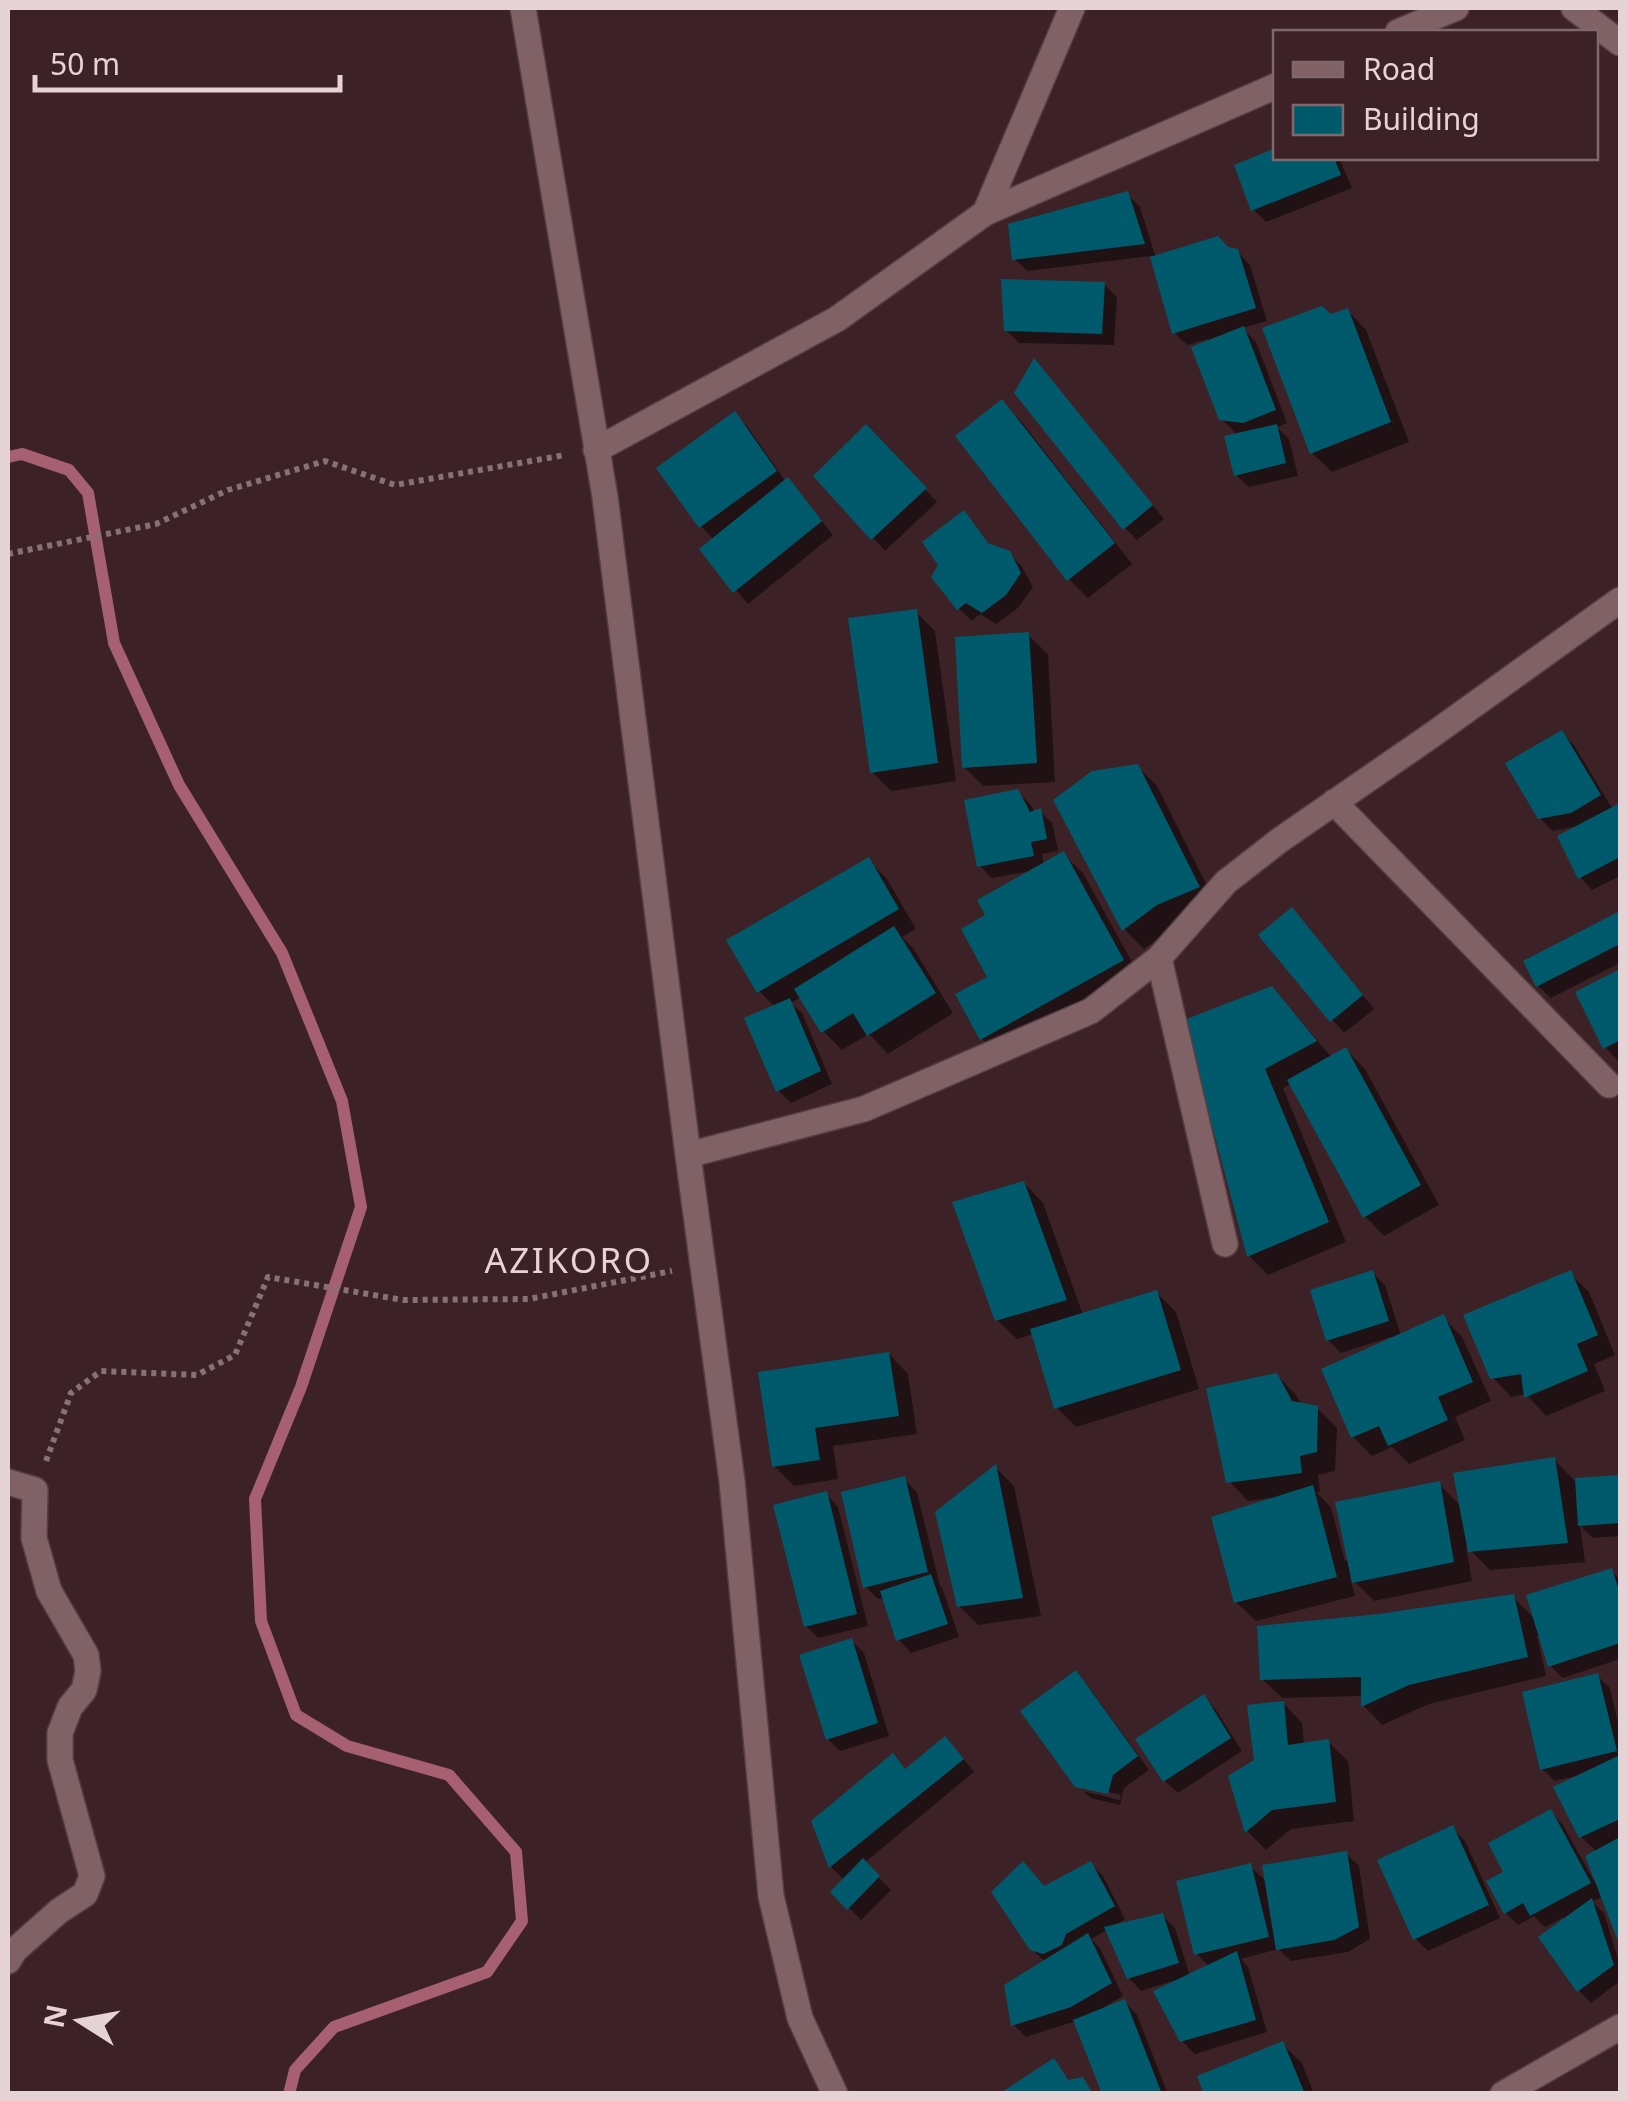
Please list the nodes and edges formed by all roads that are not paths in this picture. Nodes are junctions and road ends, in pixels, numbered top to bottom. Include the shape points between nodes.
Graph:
1 (524, 8) edge
2 (1072, 8) edge
3 (1456, 8) edge
4 (1574, 8) edge
5 (1403, 30) edge
6 (1620, 43) edge
7 (1273, 87) edge
8 (985, 213) junction
9 (596, 450) junction
10 (1620, 600) edge
11 (1334, 802) junction
12 (1159, 958) junction
13 (1608, 1085) dead end
14 (688, 1155) junction
15 (1225, 1244) dead end
16 (8, 1482) edge
17 (8, 1961) edge
18 (1620, 2027) edge
19 (835, 2094) edge
20 (1502, 2094) edge

1 - 9 street
2 - 8 street
3 - 5 street
4 - 6 street
7 - 8 street
8 - 9 street via 837,319
9 - 14 street
10 - 11 street
11 - 12 street via 1226,882
11 - 13 street
12 - 14 street via 1091,1010 864,1109
12 - 15 street
14 - 19 street via 732,1481 771,1896 800,2018
16 - 17 street via 35,1490 34,1538 49,1590 86,1655 84,1690 60,1734 60,1760 92,1876 85,1894
18 - 20 street

